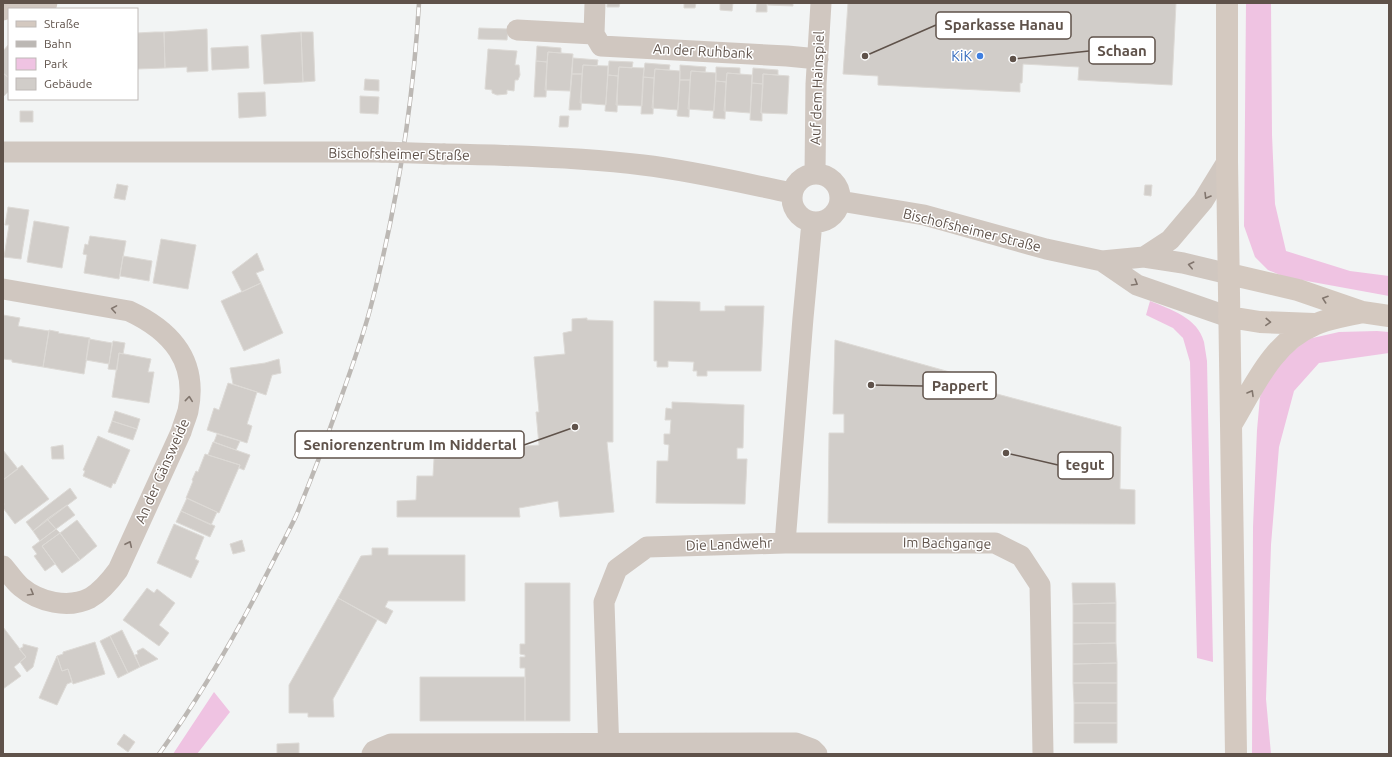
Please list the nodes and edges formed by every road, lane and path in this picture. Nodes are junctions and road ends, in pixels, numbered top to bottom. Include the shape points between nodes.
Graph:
1 (47, 3) edge
2 (595, 3) edge
3 (821, 3) edge
4 (1226, 3) edge
5 (8, 8) edge
6 (517, 30) dead end
7 (594, 34) junction
8 (818, 59) junction
9 (3, 152) edge
10 (1227, 162) junction
11 (815, 173) junction
12 (792, 193) junction
13 (840, 200) junction
14 (812, 222) junction
15 (1144, 257) junction
16 (1102, 261) junction
17 (1229, 274) junction
18 (3, 289) edge
19 (1362, 312) junction
20 (1389, 316) edge
21 (1229, 317) junction
22 (1314, 324) junction
23 (1231, 426) junction
24 (785, 543) junction
25 (3, 566) edge
26 (609, 749) edge
27 (372, 754) edge
28 (817, 754) edge
29 (1043, 754) edge
30 (1236, 754) edge

1 - 5 street via 19,4
2 - 7 street
3 - 8 street, Auf dem Hainspiel
4 - 10 main road
6 - 7 street
7 - 8 street, An der Ruhbank via 601,46
8 - 11 street, Auf dem Hainspiel
9 - 12 street, Bischofsheimer Straße, bridge via 382,152 590,159 690,172
10 -> 15 street via 1203,201 1170,240
10 - 17 main road
11 - 12 street via 802,178
11 - 13 street via 828,177 835,183
12 - 14 street via 796,211 802,218
13 - 14 street via 838,210 831,217
13 - 16 street, Bischofsheimer Straße via 924,215 1046,249
14 - 24 street, Die Landwehr
15 - 16 street
17 -> 15 street
16 -> 21 street via 1137,285
19 -> 17 main road via 1298,290
17 - 21 main road
25 -> 18 street, An der Gänsweide via 20,587 50,602 79,602 90,598 104,587 118,570 181,432 188,412 190,395 184,360 175,345 147,319 129,311
19 - 20 main road
19 - 22 main road
21 -> 22 main road via 1260,322
21 - 23 main road
23 -> 22 main road via 1272,358 1294,335
23 - 30 main road
24 - 26 street, Die Landwehr via 647,547 617,569 604,602
24 - 29 street, Im Bachgange via 995,543 1021,556 1040,585
26 - 27 street via 391,744
26 - 28 street via 796,743 812,748

